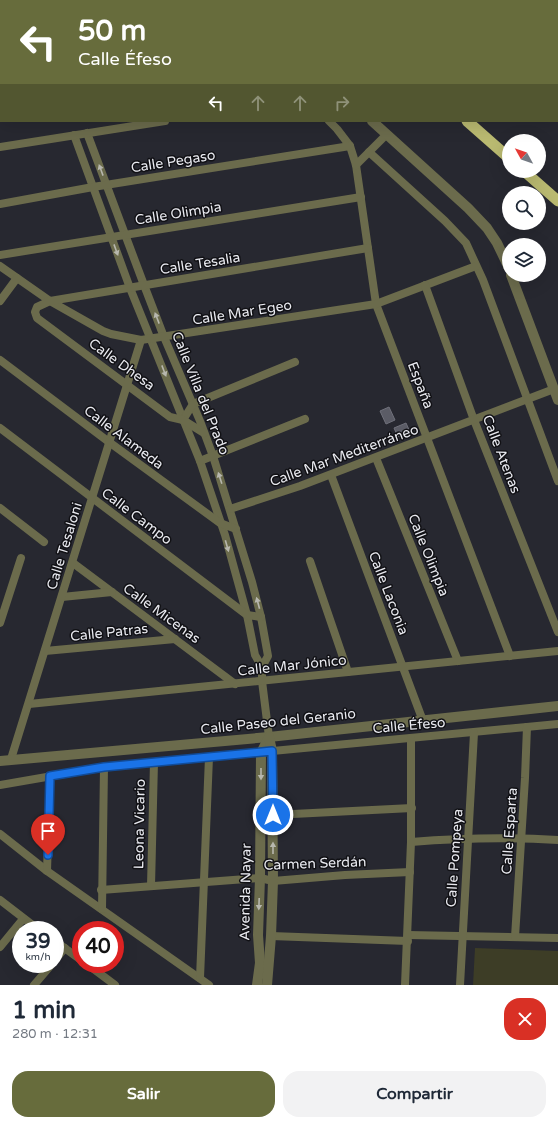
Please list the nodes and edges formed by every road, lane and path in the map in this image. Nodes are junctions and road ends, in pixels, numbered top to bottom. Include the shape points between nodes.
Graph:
1 (158, 122) edge
2 (330, 122) edge
3 (373, 122) edge
4 (468, 122) edge
5 (87, 133) junction
6 (386, 134) junction
7 (74, 135) junction
8 (0, 146) edge
9 (350, 146) junction
10 (369, 152) junction
11 (502, 152) edge
12 (356, 166) junction
13 (532, 178) edge
14 (106, 185) junction
15 (93, 187) junction
16 (361, 197) junction
17 (558, 201) edge
18 (0, 204) edge
19 (125, 235) junction
20 (111, 237) junction
21 (368, 248) junction
22 (502, 253) edge
23 (0, 255) edge
24 (0, 266) edge
25 (476, 266) junction
26 (16, 278) junction
27 (514, 282) edge
28 (144, 285) junction
29 (425, 285) junction
30 (130, 288) junction
31 (0, 301) edge
32 (50, 301) junction
33 (376, 304) junction
34 (37, 307) joint
35 (164, 337) junction
36 (152, 339) junction
37 (141, 340) junction
38 (0, 360) edge
39 (295, 362) dead end
40 (127, 384) junction
41 (554, 389) junction
42 (528, 399) junction
43 (558, 400) edge
44 (193, 404) junction
45 (305, 419) dead end
46 (183, 420) junction
47 (474, 420) junction
48 (0, 428) edge
49 (204, 433) junction
50 (428, 439) junction
51 (109, 442) junction
52 (213, 456) junction
53 (376, 458) junction
54 (200, 461) junction
55 (331, 475) junction
56 (558, 481) edge
57 (92, 498) junction
58 (230, 509) junction
59 (1, 510) edge
60 (220, 523) junction
61 (236, 528) junction
62 (44, 542) dead end
63 (21, 558) dead end
64 (310, 561) dead end
65 (73, 563) junction
66 (112, 592) junction
67 (62, 597) junction
68 (247, 615) junction
69 (261, 617) junction
70 (0, 623) edge
71 (558, 632) edge
72 (175, 639) junction
73 (45, 651) junction
74 (558, 651) edge
75 (510, 656) junction
76 (458, 661) junction
77 (262, 667) junction
78 (403, 667) junction
79 (348, 672) junction
80 (262, 681) junction
81 (235, 684) junction
82 (29, 704) junction
83 (558, 706) edge
84 (423, 721) junction
85 (558, 724) edge
86 (527, 727) junction
87 (474, 733) junction
88 (269, 737) junction
89 (411, 738) junction
90 (272, 751) junction
91 (260, 753) junction
92 (209, 757) junction
93 (11, 759) junction
94 (0, 761) edge
95 (154, 762) junction
96 (104, 767) junction
97 (50, 776) junction
98 (0, 785) edge
99 (412, 808) junction
100 (273, 815) junction
101 (0, 834) edge
102 (468, 838) junction
103 (522, 838) junction
104 (558, 840) edge
105 (412, 842) junction
106 (47, 871) junction
107 (410, 872) junction
108 (260, 878) junction
109 (273, 881) junction
110 (203, 882) junction
111 (151, 886) junction
112 (101, 890) junction
113 (0, 900) edge
114 (102, 909) junction
115 (23, 919) junction
116 (26, 921) edge
117 (271, 936) junction
118 (462, 936) junction
119 (515, 937) junction
120 (408, 938) junction
121 (558, 938) edge
122 (0, 946) edge
123 (65, 948) edge
124 (72, 953) edge
125 (44, 973) edge
126 (96, 973) edge
127 (200, 978) junction
128 (106, 982) edge
129 (34, 985) edge
130 (115, 985) edge
131 (209, 985) edge
132 (257, 985) edge
133 (267, 985) edge
134 (405, 985) edge
135 (460, 985) edge

1 - 5 street
2 - 9 street, España
3 - 6 street
4 - 11 highway
5 - 7 street
14 -> 5 street, Calle Villa del Prado
6 - 10 street
6 - 22 street via 468,208 487,228
7 - 8 street
7 - 15 street, Calle Villa del Prado
9 - 12 street, España
9 - 14 street, Calle Pegaso
10 - 12 street
10 - 25 street via 445,221 466,244
12 - 16 street, España
13 - 17 highway
14 - 15 street, Calle Pegaso
14 - 19 street, Calle Villa del Prado
15 - 18 street, Calle Pegaso
15 - 20 street, Calle Villa del Prado
16 - 19 street, Calle Olimpia
16 - 21 street, España
19 - 20 street, Calle Olimpia
19 - 28 street, Calle Villa del Prado
20 - 23 street, Calle Olimpia
20 -> 30 street, Calle Villa del Prado
21 - 28 street, Calle Tesalia
21 - 33 street, España
24 - 26 street, Calle Mar Egeo
25 - 29 street, Calle Mar Egeo
25 - 42 street
26 - 31 street
26 - 32 street, Calle Mar Egeo
27 - 41 street
28 - 30 street, Calle Tesalia
35 -> 28 street, Calle Villa del Prado
29 - 33 street, Calle Mar Egeo
29 - 47 street, Calle Atenas
30 - 32 street, Calle Tesalia
30 - 36 street, Calle Villa del Prado
32 - 34 street, Calle Tesalia
32 - 37 street, Calle Mar Egeo via 104,331
33 - 35 street, Calle Mar Egeo
33 - 50 street, España
34 - 40 street, Calle Dhesa via 37,318
35 - 36 street, Calle Mar Egeo
35 - 44 street, Calle Villa del Prado
36 - 37 street, Calle Mar Egeo
36 -> 46 street, Calle Villa del Prado
37 - 40 street, Calle Tesaloni
38 - 51 street, Calle Alameda
39 - 44 street
40 - 46 street, Calle Dhesa via 170,416
40 - 51 street, Calle Tesaloni
41 - 42 street, Calle Mar Mediterráneo
41 - 43 street
42 - 47 street, Calle Mar Mediterráneo
42 - 56 street
44 - 46 street
44 - 49 street, Calle Villa del Prado
45 - 52 street
46 - 49 street, Calle Dhesa
46 - 54 street, Calle Villa del Prado
47 - 50 street, Calle Mar Mediterráneo
47 - 71 street, Calle Atenas
48 - 57 street, Calle Campo
49 - 52 street, Calle Villa del Prado
50 - 53 street, Calle Mar Mediterráneo
50 - 75 street, España
51 - 57 street, Calle Tesaloni
51 - 60 street, Calle Alameda
52 - 54 street
58 -> 52 street, Calle Villa del Prado
53 - 55 street, Calle Mar Mediterráneo
53 - 76 street, Calle Olimpia
54 - 60 street, Calle Villa del Prado
55 - 58 street, Calle Mar Mediterráneo
55 - 78 street, Calle Laconia
57 - 65 street, Calle Tesaloni
57 - 68 street, Calle Campo
58 - 61 street, Calle Villa del Prado
59 - 62 street
60 - 61 street, Calle Alameda
60 -> 68 street, Calle Villa del Prado
69 -> 61 street, Calle Villa del Prado
63 - 70 street
64 - 79 street
65 - 66 street, Calle Micenas
65 - 67 street, Calle Tesaloni
66 - 67 street
66 - 72 street, Calle Micenas
67 - 73 street, Calle Tesaloni
68 - 69 street, Calle Campo
68 - 77 street, Calle Villa del Prado via 256,655
69 - 77 street, Calle Villa del Prado via 268,656
72 - 73 street, Calle Patras
72 - 81 street, Calle Micenas
73 - 82 street, Calle Tesaloni
74 - 75 street, Calle Mar Jónico
75 - 76 street, Calle Mar Jónico
76 - 78 street, Calle Mar Jónico
77 - 80 street, Calle Villa del Prado
78 - 79 street, Calle Mar Jónico
78 - 84 street, Calle Laconia
79 - 80 street, Calle Mar Jónico
80 - 81 street, Calle Mar Jónico
80 - 88 street, Calle Villa del Prado
81 - 82 street, Calle Mar Jónico
82 - 93 street, Calle Tesaloni
83 - 84 street, Calle Paseo del Geranio
84 - 88 street, Calle Paseo del Geranio
85 - 86 street, Calle Éfeso
86 - 87 street, Calle Éfeso
86 - 103 street, Calle Esparta
87 - 89 street, Calle Éfeso
87 - 102 street, Calle Pompeya
88 - 90 street, Avenida Nayar
88 - 91 street, Avenida Nayar
88 - 93 street, Calle Paseo del Geranio
89 - 90 street, Calle Éfeso
89 - 99 street
90 - 91 street, Calle Éfeso
90 - 100 street, Avenida Nayar
91 - 92 street, Calle Éfeso
91 -> 108 street, Avenida Nayar
92 - 95 street, Calle Éfeso
92 - 110 street
93 - 94 street, Calle Paseo del Geranio
95 - 96 street, Calle Éfeso
95 - 111 street, Leona Vicario
96 - 97 street, Calle Éfeso
96 - 112 street
97 - 98 street, Calle Éfeso
97 - 106 street
99 - 100 street
99 - 105 street
109 -> 100 street, Avenida Nayar
101 - 106 street
102 - 103 street
102 - 105 street
102 - 118 street, Calle Pompeya
103 - 104 street
103 - 119 street, Calle Esparta
105 - 107 street
106 - 114 street
107 - 109 street, Carmen Serdán
107 - 120 street
108 - 109 street, Carmen Serdán
108 - 110 street, Carmen Serdán
108 -> 132 street, Avenida Nayar via 260,963
109 - 117 street, Avenida Nayar
110 - 111 street, Carmen Serdán
110 - 127 street
111 - 112 street, Carmen Serdán
112 - 114 street
113 - 115 street
114 - 127 street
115 - 116 street
115 - 122 street
117 - 120 street
117 - 133 street, Avenida Nayar
118 - 119 street
118 - 120 street
118 - 135 street, Calle Pompeya
119 - 121 street
120 - 134 street
123 - 124 street
125 - 129 street
126 - 128 street
127 - 131 street
128 - 130 street

